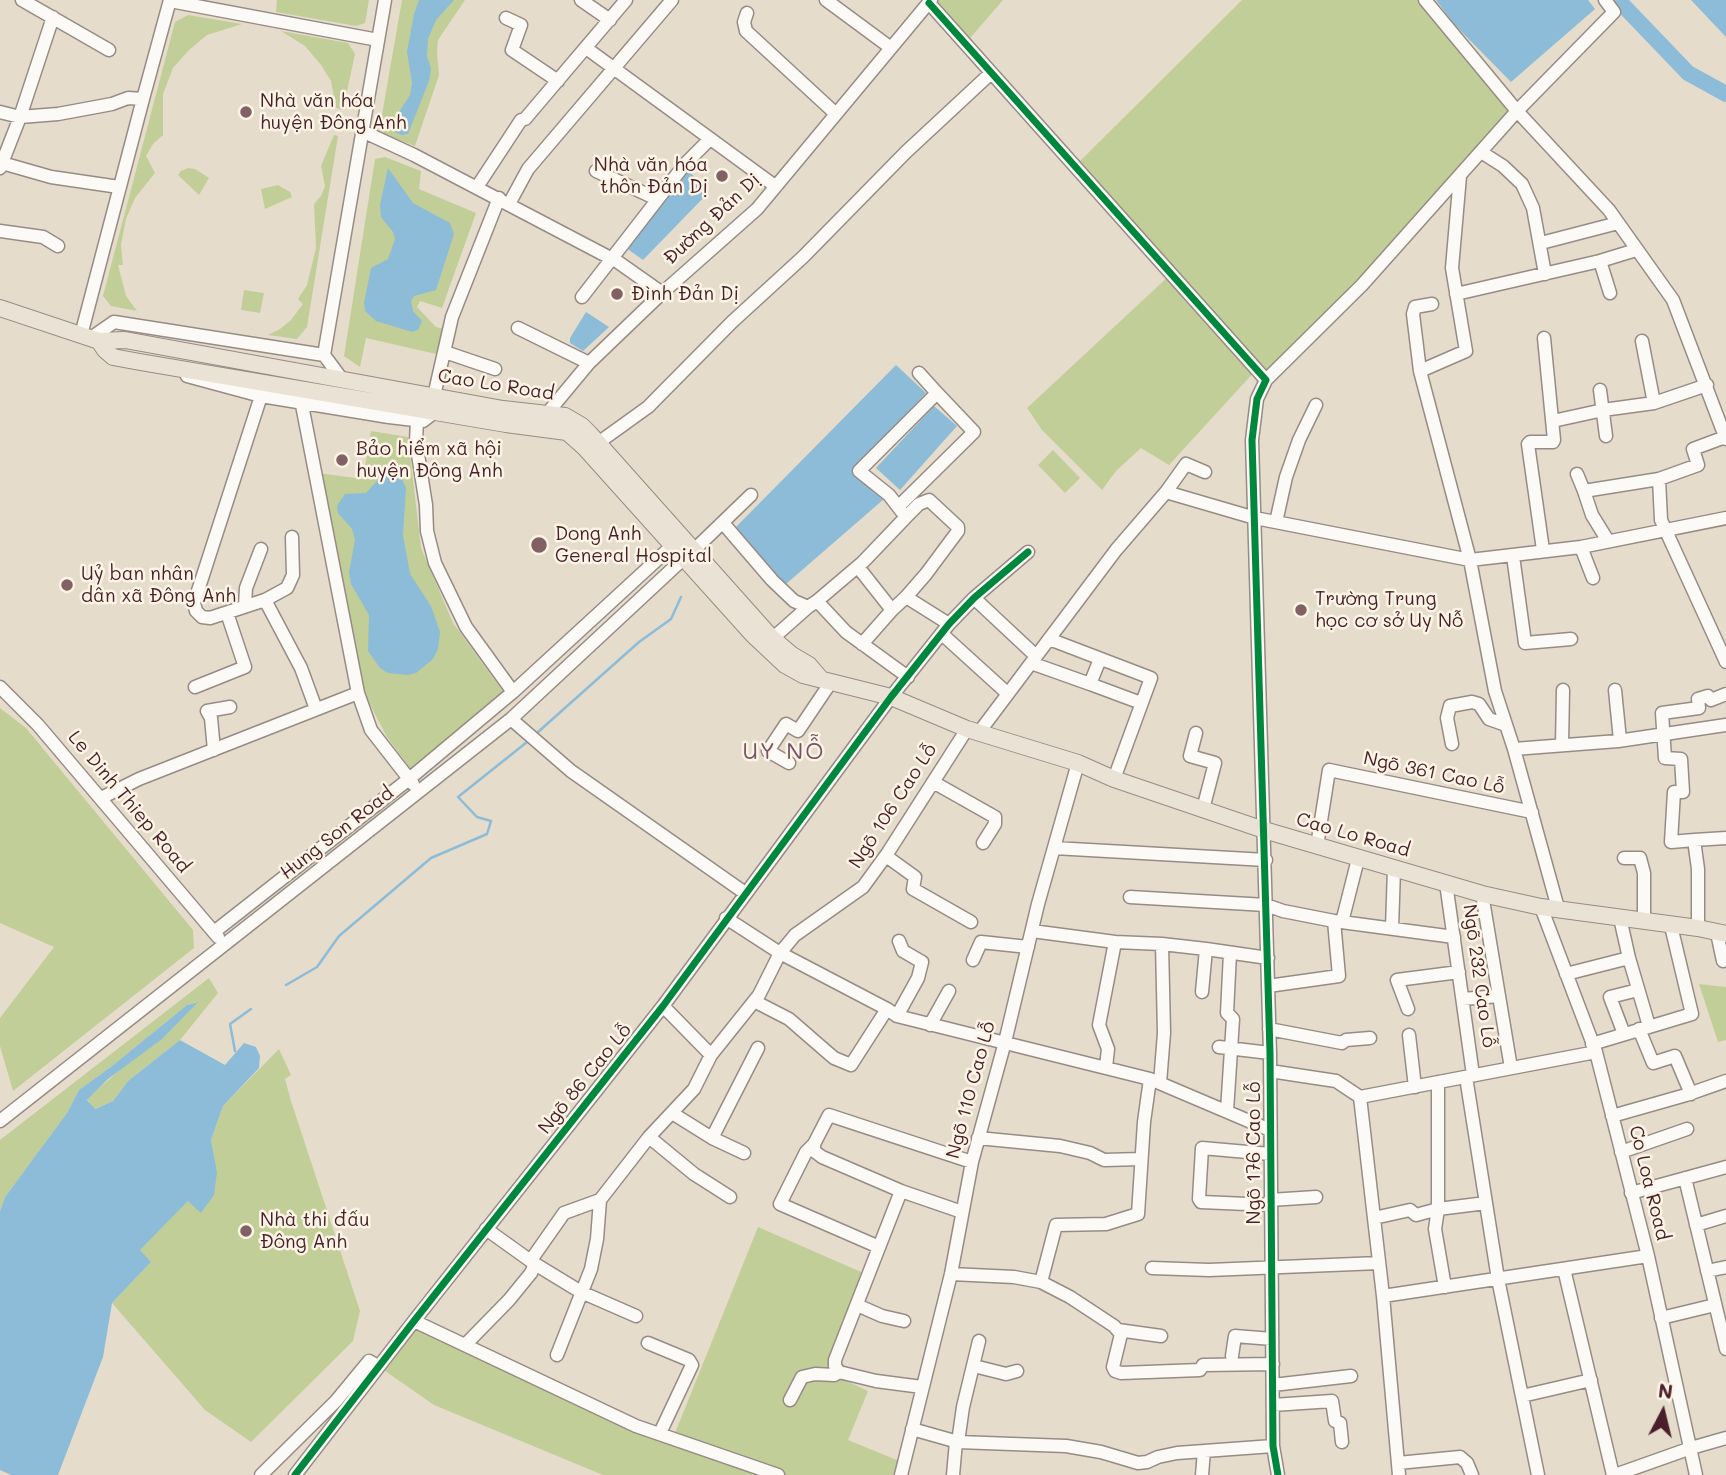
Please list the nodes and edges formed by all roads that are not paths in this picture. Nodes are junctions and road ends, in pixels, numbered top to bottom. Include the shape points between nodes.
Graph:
1 (22, 0) edge
2 (385, 0) edge
3 (580, 0) edge
4 (626, 0) edge
5 (672, 0) edge
6 (826, 0) edge
7 (1425, 0) edge
8 (1605, 0) edge
9 (170, 1) edge
10 (930, 2) edge
11 (747, 13) dead end
12 (53, 17) junction
13 (506, 18) dead end
14 (610, 20) junction
15 (378, 40) junction
16 (586, 48) junction
17 (891, 48) junction
18 (109, 50) dead end
19 (614, 69) junction
20 (991, 74) junction
21 (558, 81) junction
22 (143, 99) junction
23 (1517, 110) junction
24 (0, 112) edge
25 (836, 114) junction
26 (20, 117) junction
27 (362, 131) junction
28 (710, 139) junction
29 (1480, 152) junction
30 (1, 164) edge
31 (596, 171) dead end
32 (1460, 176) junction
33 (775, 186) junction
34 (119, 187) junction
35 (477, 187) junction
36 (657, 199) junction
37 (504, 201) junction
38 (1618, 223) junction
39 (0, 232) edge
40 (1541, 243) junction
41 (58, 246) dead end
42 (1636, 250) junction
43 (614, 260) junction
44 (1600, 261) junction
45 (1545, 274) junction
46 (1610, 292) dead end
47 (662, 293) junction
48 (1456, 294) junction
49 (582, 297) dead end
50 (1432, 304) dead end
51 (0, 308) edge
52 (518, 328) dead end
53 (91, 338) junction
54 (1544, 338) dead end
55 (1642, 341) dead end
56 (445, 352) junction
57 (324, 355) junction
58 (140, 362) junction
59 (589, 363) junction
60 (495, 369) dead end
61 (1420, 371) junction
62 (919, 373) dead end
63 (341, 379) junction
64 (1266, 380) junction
65 (1707, 385) junction
66 (1600, 390) dead end
67 (937, 393) junction
68 (261, 396) junction
69 (1654, 403) junction
70 (435, 404) junction
71 (302, 405) junction
72 (350, 405) junction
73 (1316, 405) dead end
74 (1603, 410) junction
75 (417, 420) junction
76 (1553, 421) junction
77 (543, 422) junction
78 (1606, 436) dead end
79 (1726, 438) edge
80 (598, 443) junction
81 (1205, 472) dead end
82 (1577, 474) dead end
83 (1659, 479) junction
84 (1584, 491) junction
85 (1166, 492) junction
86 (751, 495) dead end
87 (902, 512) junction
88 (1255, 518) junction
89 (1726, 518) edge
90 (1276, 522) junction
91 (723, 523) junction
92 (1667, 530) junction
93 (292, 537) dead end
94 (1608, 541) junction
95 (672, 546) junction
96 (1581, 547) junction
97 (261, 549) dead end
98 (1543, 550) junction
99 (1027, 552) dead end
100 (688, 554) junction
101 (1513, 556) junction
102 (1470, 561) junction
103 (858, 567) junction
104 (1593, 578) dead end
105 (906, 597) junction
106 (974, 598) junction
107 (265, 600) junction
108 (813, 604) junction
109 (245, 605) junction
110 (892, 610) junction
111 (227, 613) junction
112 (945, 629) junction
113 (773, 638) junction
114 (1049, 639) junction
115 (1571, 639) dead end
116 (862, 644) junction
117 (1100, 659) junction
118 (1033, 660) junction
119 (1726, 662) edge
120 (908, 677) junction
121 (826, 681) junction
122 (1090, 684) junction
123 (0, 687) edge
124 (195, 687) dead end
125 (1563, 690) dead end
126 (1615, 690) dead end
127 (513, 692) junction
128 (358, 693) junction
129 (1007, 693) junction
130 (1726, 694) edge
131 (891, 697) junction
132 (1140, 703) junction
133 (230, 707) dead end
134 (316, 709) junction
135 (511, 719) junction
136 (1506, 725) junction
137 (1726, 725) edge
138 (973, 730) junction
139 (1196, 733) dead end
140 (1663, 734) junction
141 (1620, 740) junction
142 (1452, 744) dead end
143 (1562, 745) junction
144 (1514, 749) junction
145 (214, 750) junction
146 (789, 763) dead end
147 (1078, 764) junction
148 (409, 779) junction
149 (1114, 779) junction
150 (933, 782) junction
151 (419, 793) junction
152 (101, 798) junction
153 (1203, 809) junction
154 (1532, 812) junction
155 (1264, 830) junction
156 (1726, 838) edge
157 (1694, 840) junction
158 (983, 843) dead end
159 (1317, 846) junction
160 (1054, 848) junction
161 (886, 856) junction
162 (1624, 858) dead end
163 (1358, 859) junction
164 (1266, 860) junction
165 (1394, 869) junction
166 (1446, 883) junction
167 (745, 894) junction
168 (1482, 894) junction
169 (1130, 897) dead end
170 (1266, 905) junction
171 (1549, 908) junction
172 (726, 918) junction
173 (1620, 918) junction
174 (971, 922) dead end
175 (1338, 922) junction
176 (1644, 922) junction
177 (1671, 926) junction
178 (1392, 928) junction
179 (1698, 928) junction
180 (1032, 930) junction
181 (214, 932) junction
182 (1721, 933) edge
183 (1454, 937) junction
184 (899, 941) dead end
185 (1115, 942) junction
186 (1162, 944) junction
187 (225, 946) junction
188 (1028, 947) junction
189 (1206, 950) junction
190 (780, 953) junction
191 (1230, 953) junction
192 (1268, 958) junction
193 (1629, 958) junction
194 (973, 960) dead end
195 (1723, 961) dead end
196 (1459, 972) junction
197 (1566, 974) junction
198 (1268, 986) junction
199 (1638, 990) junction
200 (948, 991) dead end
201 (1202, 992) dead end
202 (1499, 996) junction
203 (1463, 999) junction
204 (754, 1001) junction
205 (663, 1006) junction
206 (1408, 1009) dead end
207 (892, 1013) junction
208 (930, 1025) junction
209 (1644, 1028) junction
210 (1269, 1029) junction
211 (1624, 1034) junction
212 (1409, 1035) dead end
213 (1370, 1038) dead end
214 (1005, 1042) junction
215 (758, 1048) dead end
216 (1225, 1048) junction
217 (1594, 1048) junction
218 (1270, 1053) junction
219 (711, 1055) junction
220 (1106, 1067) junction
221 (1511, 1068) junction
222 (1270, 1071) junction
223 (1470, 1076) junction
224 (1155, 1081) junction
225 (1438, 1082) junction
226 (1726, 1083) edge
227 (1415, 1087) junction
228 (1690, 1094) junction
229 (1360, 1097) junction
230 (1227, 1111) junction
231 (672, 1113) junction
232 (1612, 1116) junction
233 (0, 1121) edge
234 (1687, 1129) dead end
235 (1270, 1130) junction
236 (649, 1137) junction
237 (712, 1138) junction
238 (978, 1138) junction
239 (814, 1144) junction
240 (1621, 1152) junction
241 (744, 1153) dead end
242 (1270, 1154) junction
243 (1142, 1159) junction
244 (972, 1163) junction
245 (1726, 1167) edge
246 (1685, 1178) junction
247 (901, 1191) junction
248 (1631, 1193) junction
249 (730, 1197) dead end
250 (1317, 1197) dead end
251 (600, 1200) junction
252 (1270, 1202) junction
253 (1486, 1203) junction
254 (1438, 1209) junction
255 (962, 1212) junction
256 (1726, 1216) edge
257 (1374, 1218) junction
258 (1696, 1225) junction
259 (486, 1229) junction
260 (879, 1247) junction
261 (1648, 1256) junction
262 (533, 1262) junction
263 (1379, 1263) junction
264 (1270, 1267) junction
265 (1726, 1267) edge
266 (1152, 1268) dead end
267 (1564, 1269) junction
268 (1707, 1271) junction
269 (951, 1274) junction
270 (1498, 1279) junction
271 (1041, 1282) junction
272 (1445, 1287) junction
273 (581, 1292) junction
274 (1383, 1296) junction
275 (1715, 1305) junction
276 (857, 1306) junction
277 (636, 1316) dead end
278 (1661, 1318) junction
279 (414, 1321) junction
280 (904, 1321) dead end
281 (1724, 1328) edge
282 (1118, 1330) junction
283 (1161, 1336) dead end
284 (1272, 1339) junction
285 (979, 1341) dead end
286 (648, 1343) dead end
287 (465, 1345) junction
288 (1726, 1349) edge
289 (557, 1355) dead end
290 (1232, 1356) dead end
291 (1273, 1364) junction
292 (378, 1366) junction
293 (974, 1366) junction
294 (1017, 1371) dead end
295 (839, 1372) junction
296 (1351, 1376) dead end
297 (1591, 1380) junction
298 (1273, 1385) junction
299 (922, 1387) junction
300 (1522, 1396) junction
301 (790, 1401) dead end
302 (1273, 1405) junction
303 (912, 1429) junction
304 (660, 1433) junction
305 (1726, 1438) edge
306 (957, 1442) junction
307 (1342, 1442) dead end
308 (1273, 1446) junction
309 (1691, 1448) junction
310 (1204, 1451) junction
311 (1398, 1469) edge
312 (261, 1475) edge
313 (295, 1475) edge
314 (778, 1475) edge
315 (901, 1475) edge
316 (953, 1475) edge
317 (1202, 1475) edge
318 (1278, 1475) edge
319 (1472, 1475) edge
320 (1538, 1475) edge
321 (1614, 1475) edge
322 (1696, 1475) edge

1 - 12 street
2 - 15 street
3 - 14 street
4 - 14 street
5 - 19 street
6 - 17 street
7 - 23 street
8 - 23 street via 1614,12
9 - 15 street
9 - 22 street
10 - 17 street, Đường Đản Dị
10 - 20 street
11 - 25 street via 746,31
12 - 18 street
12 - 26 street
13 - 21 street via 521,25 512,50
14 - 16 street
15 - 27 street
16 - 19 street
16 - 21 street
17 - 25 street, Đường Đản Dị
19 - 28 street
19 - 37 street
20 - 64 street
20 - 80 street via 648,407
21 - 35 street via 521,120
22 - 26 street
22 - 34 street
23 - 29 street
23 - 38 street
24 - 26 street
25 - 33 street, Đường Đản Dị
26 - 30 street
27 - 35 street
27 - 57 street
28 - 33 street
28 - 36 street
29 - 32 street
29 - 40 street via 1522,184
30 - 34 street
31 - 36 street
32 - 48 street via 1452,268
32 - 64 street via 1362,285
33 - 47 street, Đường Đản Dị via 757,209
34 - 53 street
35 - 37 street
36 - 43 street
37 - 43 street
37 - 56 street via 452,317
38 - 40 street
38 - 42 street
39 - 41 street via 43,237
40 - 45 street
42 - 44 street
42 - 65 street via 1673,300
43 - 47 street
43 - 49 street
44 - 45 street
44 - 46 street
45 - 48 street
47 - 59 street, Đường Đản Dị
48 - 61 street via 1466,351
50 - 61 street, Co Loa Road via 1415,307 1413,314
51 - 53 main road, Cao Lo Road
52 - 59 street
53 - 57 street via 114,322
53 - 58 main road, Cao Lo Road via 113,357
53 - 63 main road, Cao Lo Road via 125,340
54 - 76 street
55 - 69 street
56 - 60 street
56 - 70 street
57 - 63 street
58 - 68 street
58 - 72 main road, Cao Lo Road
59 - 77 street, Đường Đản Dị
61 - 102 street, Co Loa Road
62 - 67 street
63 - 70 main road, Cao Lo Road
64 - 88 street, Ngõ 176 Cao Lỗ via 1257,399 1252,440
65 - 69 street
65 - 79 street
66 - 74 street
67 - 87 street via 974,432
67 - 87 street via 859,471
68 - 71 street
68 - 111 street via 194,603 202,617
69 - 74 street
70 - 72 main road, Cao Lo Road
70 - 75 street via 423,421
70 - 77 main road, Cao Lo Road
71 - 72 street
71 - 128 street
72 - 75 street
73 - 90 street via 1294,452
74 - 76 street
74 - 78 street
75 - 127 street via 427,531 435,563 467,628
76 - 98 street via 1554,441 1528,444
77 - 80 main road, Cao Lo Road via 565,416
77 - 95 main road, Cao Lo Road via 576,438
79 - 83 street via 1693,449 1698,465
80 - 100 main road, Cao Lo Road
81 - 85 street, Ngõ 106 Cao Lỗ via 1185,464
82 - 84 street
83 - 84 street
83 - 92 street via 1661,520
84 - 94 street
85 - 88 street
85 - 114 street, Ngõ 106 Cao Lỗ
86 - 91 street, Hung Son Road
87 - 103 street via 895,532
87 - 105 street via 929,500 958,527
88 - 90 street
88 - 155 street, Ngõ 176 Cao Lỗ
89 - 92 street
90 - 102 street
91 - 100 street, Hung Son Road
91 - 108 street via 794,601
92 - 94 street
92 - 119 street
93 - 107 street via 292,582
94 - 96 street
95 - 100 main road, Cao Lo Road
95 - 127 street
96 - 98 street
96 - 104 street
97 - 109 street
98 - 101 street
99 - 106 street, Ngõ 86 Cao Lỗ
100 - 113 main road, Cao Lo Road
100 - 121 main road, Cao Lo Road via 769,651 803,675
100 - 135 street, Hung Son Road
101 - 102 street
101 - 115 street via 1525,643
102 - 136 street, Co Loa Road
103 - 108 street
103 - 110 street
105 - 110 street
105 - 112 street
106 - 112 street, Ngõ 86 Cao Lỗ
106 - 118 street
107 - 109 street
107 - 134 street via 301,668
108 - 113 street
108 - 116 street
109 - 111 street
110 - 116 street
111 - 124 street via 246,667
112 - 120 street, Ngõ 86 Cao Lỗ
112 - 129 street
113 - 121 main road, Cao Lo Road
114 - 117 street
114 - 118 street, Ngõ 106 Cao Lỗ
116 - 120 street
117 - 122 street
117 - 132 street via 1151,678
118 - 122 street
118 - 129 street, Ngõ 106 Cao Lỗ
120 - 131 street, Ngõ 86 Cao Lỗ
121 - 131 main road, Cao Lo Road
121 - 146 street via 798,731 786,724 768,751
122 - 132 street
123 - 152 street, Le Dinh Thiep Road
125 - 143 street
126 - 141 street
127 - 148 street
128 - 134 street
128 - 148 street via 371,730
129 - 138 street, Ngõ 106 Cao Lỗ
130 - 140 street via 1698,699 1699,708 1661,713
131 - 138 main road, Cao Lo Road
131 - 167 street, Ngõ 86 Cao Lỗ
132 - 149 street
133 - 145 street via 207,711
134 - 145 street
135 - 151 street, Hung Son Road
135 - 167 street via 571,771
136 - 142 street via 1489,719 1479,704 1450,706 1447,718
136 - 144 street, Co Loa Road
137 - 140 street
138 - 147 main road, Cao Lo Road
138 - 150 street, Ngõ 106 Cao Lỗ
139 - 153 street via 1190,756 1215,763
140 - 141 street
140 - 157 street via 1665,758 1681,759 1683,781 1683,792 1674,792 1671,842
141 - 143 street
143 - 144 street
144 - 154 street, Co Loa Road
145 - 152 street
147 - 149 main road, Cao Lo Road
147 - 160 street, Ngõ 110 Cao Lỗ
148 - 151 street
148 - 181 street
149 - 153 main road, Cao Lo Road
150 - 158 street via 995,817
150 - 161 street, Ngõ 106 Cao Lỗ
151 - 187 street, Hung Son Road
152 - 181 street, Le Dinh Thiep Road
153 - 155 main road, Cao Lo Road
154 - 159 street, Ngõ 361 Cao Lỗ via 1329,771
154 - 171 street, Co Loa Road
155 - 159 main road, Cao Lo Road
155 - 164 street, Ngõ 176 Cao Lỗ
156 - 157 street
157 - 179 street
159 - 163 main road, Cao Lo Road
160 - 164 street
160 - 180 street, Ngõ 110 Cao Lỗ
161 - 174 street via 915,877 913,889
161 - 190 street, Ngõ 106 Cao Lỗ via 863,887 795,935
162 - 176 street via 1640,858
163 - 165 main road, Cao Lo Road
163 - 175 street
164 - 170 street, Ngõ 176 Cao Lỗ
165 - 166 main road, Cao Lo Road
165 - 178 street
166 - 168 main road, Cao Lo Road
166 - 183 street, Ngõ 232 Cao Lỗ
167 - 172 street, Ngõ 86 Cao Lỗ
168 - 171 main road, Cao Lo Road
168 - 202 street
169 - 170 street
170 - 175 street
170 - 192 street, Ngõ 176 Cao Lỗ
171 - 173 main road, Cao Lo Road
171 - 197 street, Co Loa Road
172 - 190 street
172 - 205 street, Ngõ 86 Cao Lỗ
173 - 176 main road, Cao Lo Road
173 - 193 street
175 - 178 street
175 - 198 street via 1339,976
176 - 177 main road, Cao Lo Road
177 - 179 main road, Cao Lo Road
177 - 209 street via 1692,1014
178 - 183 street
179 - 182 main road, Cao Lo Road
180 - 185 street
180 - 188 street, Ngõ 110 Cao Lỗ
181 - 187 street, Le Dinh Thiep Road
182 - 195 street
183 - 196 street, Ngõ 232 Cao Lỗ
184 - 207 street via 903,951 922,962 918,978
185 - 186 street
185 - 220 street via 1099,1025 1108,1049
186 - 189 street
186 - 224 street via 1164,1033
187 - 233 street, Hung Son Road
188 - 194 street via 981,942
188 - 214 street, Ngõ 110 Cao Lỗ
189 - 191 street
189 - 201 street
190 - 204 street, Ngõ 106 Cao Lỗ
190 - 207 street
191 - 192 street
191 - 216 street via 1227,1013 1233,1020
192 - 198 street, Ngõ 176 Cao Lỗ
193 - 197 street
193 - 199 street
196 - 203 street, Ngõ 232 Cao Lỗ
196 - 206 street via 1397,980
197 - 217 street, Co Loa Road
198 - 210 street, Ngõ 176 Cao Lỗ
199 - 209 street
199 - 211 street via 1610,997
200 - 208 street
202 - 203 street
202 - 221 street
203 - 223 street, Ngõ 232 Cao Lỗ
204 - 207 street via 789,1019 834,1058 851,1065
204 - 219 street, Ngõ 106 Cao Lỗ
205 - 219 street
205 - 259 street, Ngõ 86 Cao Lỗ
207 - 208 street
208 - 214 street
209 - 211 street
209 - 228 street via 1653,1063 1675,1056
210 - 213 street via 1342,1043
210 - 218 street, Ngõ 176 Cao Lỗ
211 - 217 street
212 - 227 street
214 - 220 street
214 - 238 street, Ngõ 110 Cao Lỗ
215 - 237 street
216 - 218 street
216 - 230 street
217 - 221 street
217 - 232 street, Co Loa Road
218 - 222 street, Ngõ 176 Cao Lỗ
219 - 231 street, Ngõ 106 Cao Lỗ via 694,1089
220 - 224 street
221 - 223 street
222 - 229 street, Ngõ 176 Cao Lỗ via 1336,1081
222 - 235 street, Ngõ 176 Cao Lỗ
223 - 225 street
223 - 253 street, Ngõ 232 Cao Lỗ
224 - 230 street
224 - 243 street via 1144,1122
225 - 227 street
225 - 254 street
226 - 228 street
227 - 229 street
228 - 232 street
229 - 257 street
230 - 235 street
231 - 236 street, Ngõ 106 Cao Lỗ
231 - 237 street
232 - 240 street, Co Loa Road
234 - 240 street
235 - 242 street, Ngõ 176 Cao Lỗ
236 - 249 street
236 - 251 street
237 - 241 street
238 - 243 street via 1060,1146 1104,1160
238 - 244 street, Ngõ 110 Cao Lỗ
239 - 244 street via 829,1115
239 - 247 street via 814,1152 822,1157
239 - 260 street via 780,1204
240 - 248 street, Co Loa Road
242 - 252 street, Ngõ 176 Cao Lỗ
242 - 252 street via 1202,1148 1199,1199
243 - 271 street via 1138,1214 1106,1224 1056,1225
244 - 255 street, Ngõ 110 Cao Lỗ
245 - 246 street
246 - 248 street
246 - 258 street
247 - 255 street
247 - 260 street
248 - 261 street, Co Loa Road
250 - 252 street
251 - 262 street via 564,1213
251 - 273 street via 591,1269
252 - 264 street, Ngõ 176 Cao Lỗ
253 - 254 street
253 - 270 street, Ngõ 232 Cao Lỗ
254 - 257 street
254 - 272 street via 1434,1229
255 - 269 street, Ngõ 110 Cao Lỗ
256 - 258 street
257 - 263 street
258 - 268 street
259 - 262 street
259 - 279 street, Ngõ 86 Cao Lỗ
260 - 276 street
261 - 267 street
261 - 278 street, Co Loa Road
262 - 273 street
262 - 287 street via 531,1273 509,1300
263 - 264 street
263 - 274 street
264 - 266 street
264 - 284 street, Ngõ 176 Cao Lỗ
265 - 268 street
267 - 270 street
267 - 297 street
268 - 275 street
269 - 271 street
269 - 299 street, Ngõ 110 Cao Lỗ
270 - 272 street
270 - 300 street, Ngõ 232 Cao Lỗ
271 - 282 street
272 - 274 street
273 - 277 street
273 - 289 street
274 - 311 street
275 - 278 street
275 - 281 street
276 - 280 street
276 - 295 street via 835,1360
278 - 309 street, Co Loa Road
279 - 287 street
279 - 292 street, Ngõ 86 Cao Lỗ
281 - 288 street
282 - 283 street
282 - 291 street via 1120,1342 1113,1367 1121,1373
284 - 290 street via 1235,1336
284 - 291 street, Ngõ 176 Cao Lỗ
285 - 293 street
286 - 304 street via 692,1364
287 - 304 street via 622,1420
291 - 298 street, Ngõ 176 Cao Lỗ
292 - 312 street via 369,1361 337,1401
292 - 313 street, Ngõ 86 Cao Lỗ
293 - 294 street via 1006,1374
293 - 306 street
295 - 299 street
295 - 301 street via 802,1377
296 - 298 street
297 - 300 street
297 - 321 street
298 - 302 street, Ngõ 176 Cao Lỗ
299 - 303 street, Ngõ 110 Cao Lỗ
300 - 320 street, Ngõ 232 Cao Lỗ
302 - 307 street via 1332,1401
302 - 308 street, Ngõ 176 Cao Lỗ
303 - 306 street
303 - 315 street, Ngõ 110 Cao Lỗ
304 - 314 street
305 - 309 street
306 - 310 street via 1066,1446 1138,1462
306 - 316 street
308 - 310 street
308 - 318 street, Ngõ 176 Cao Lỗ
309 - 321 street
309 - 322 street, Co Loa Road
310 - 317 street
311 - 319 street via 1460,1457

